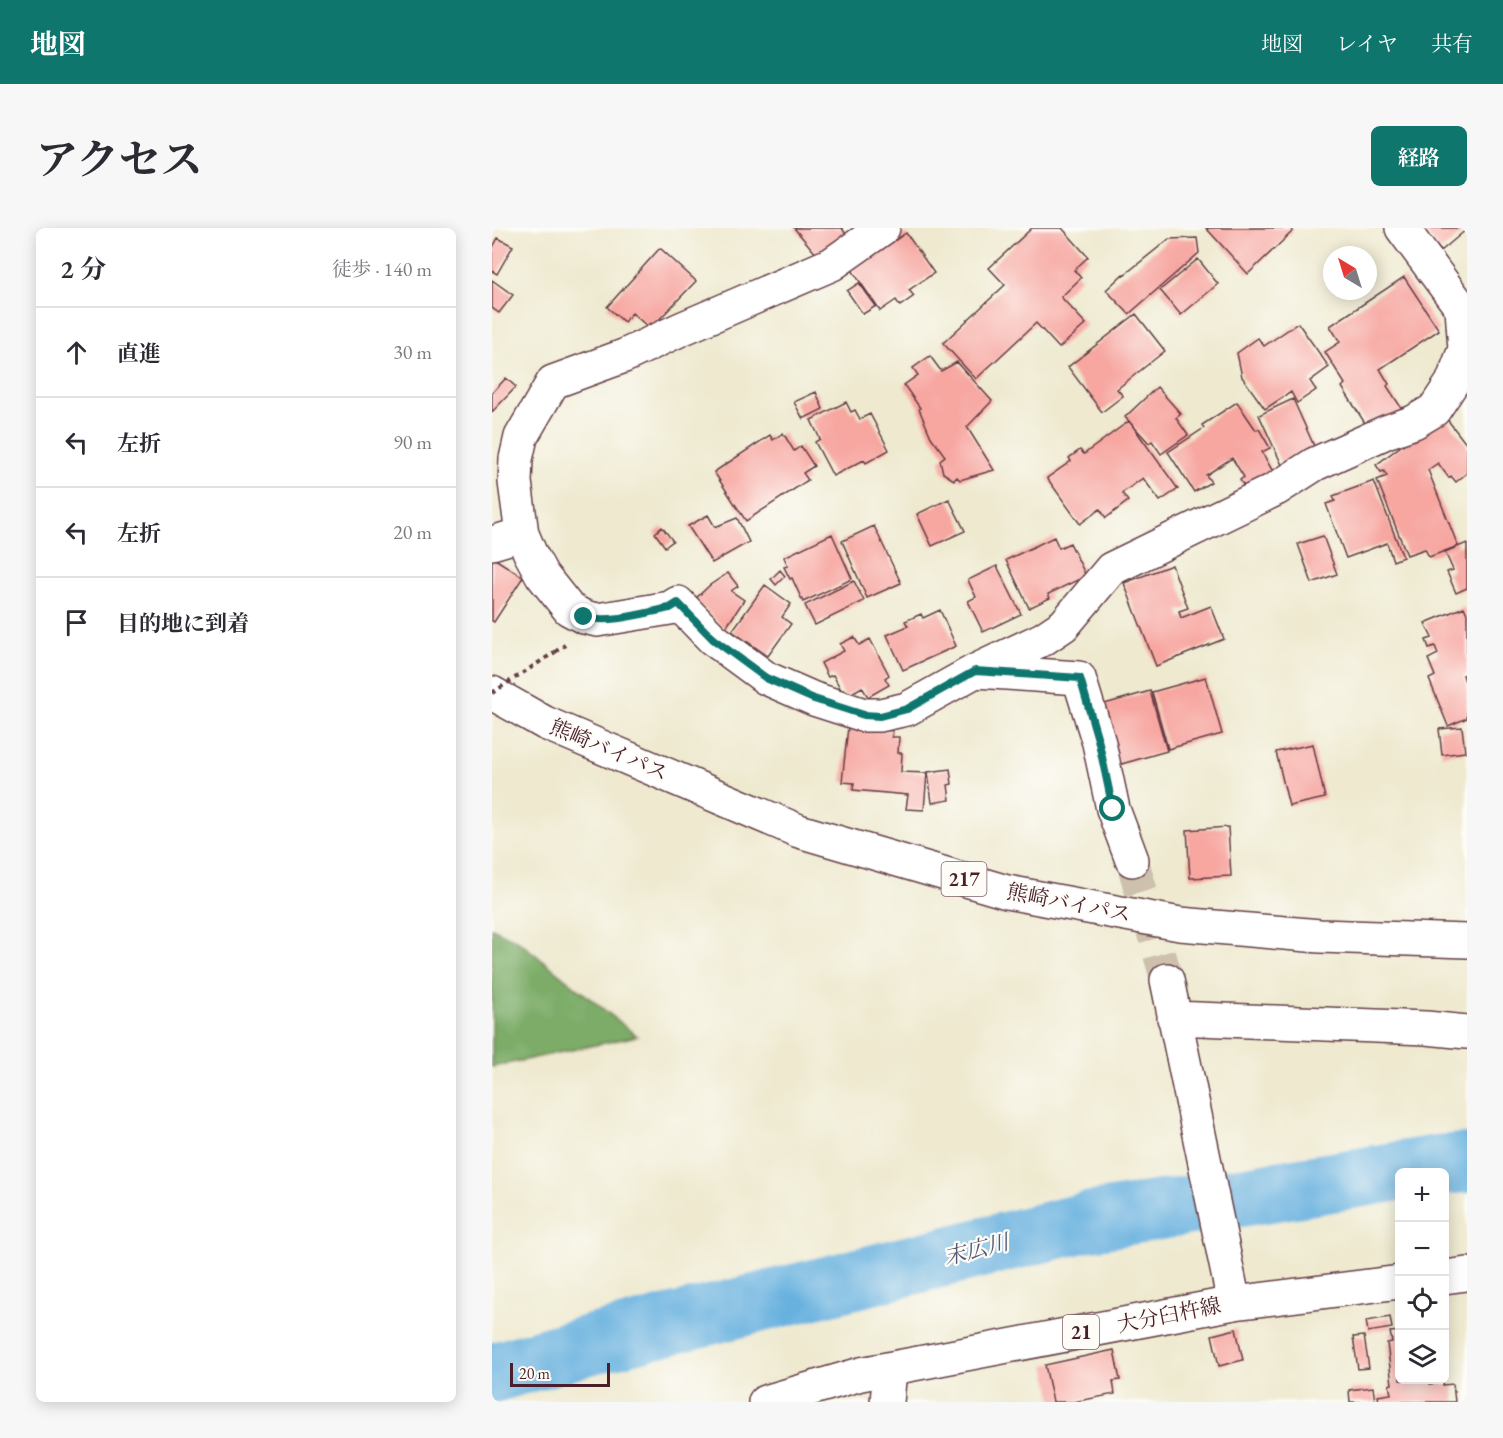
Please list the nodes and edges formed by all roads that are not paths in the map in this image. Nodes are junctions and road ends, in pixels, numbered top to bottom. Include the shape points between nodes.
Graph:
1 (883, 228) edge
2 (1402, 228) edge
3 (1465, 306) edge
4 (507, 539) edge
5 (975, 671) junction
6 (492, 693) edge
7 (1132, 860) tunnel mouth
8 (1467, 941) edge
9 (1167, 980) tunnel mouth
10 (1174, 1018) junction
11 (1467, 1032) edge
12 (1467, 1274) edge
13 (1449, 1276) edge
14 (1395, 1283) edge
15 (1234, 1303) junction
16 (890, 1369) junction
17 (765, 1402) edge
18 (887, 1402) edge

1 - 4 main road via 832,264 624,356 553,382 521,437
2 - 3 main road
3 - 5 main road via 1465,349 1452,383 1434,410 1315,464 1276,489 1111,569 1064,624 1043,639
4 - 5 main road via 530,554 570,609 584,617 610,619 670,608 678,603 713,639 766,678 864,715 880,716 907,709
5 - 7 main road via 1080,678 1113,809
6 - 8 main road, 熊崎バイパス / 217 via 545,723 799,831 1007,892 1180,924 1320,936
9 - 10 main road
10 - 11 main road
10 - 15 main road
12 - 13 main road
14 - 15 main road, 大分臼杵線 / 21
15 - 16 main road, 大分臼杵線 / 21
16 - 17 main road, 大分臼杵線 / 21
16 - 18 main road

